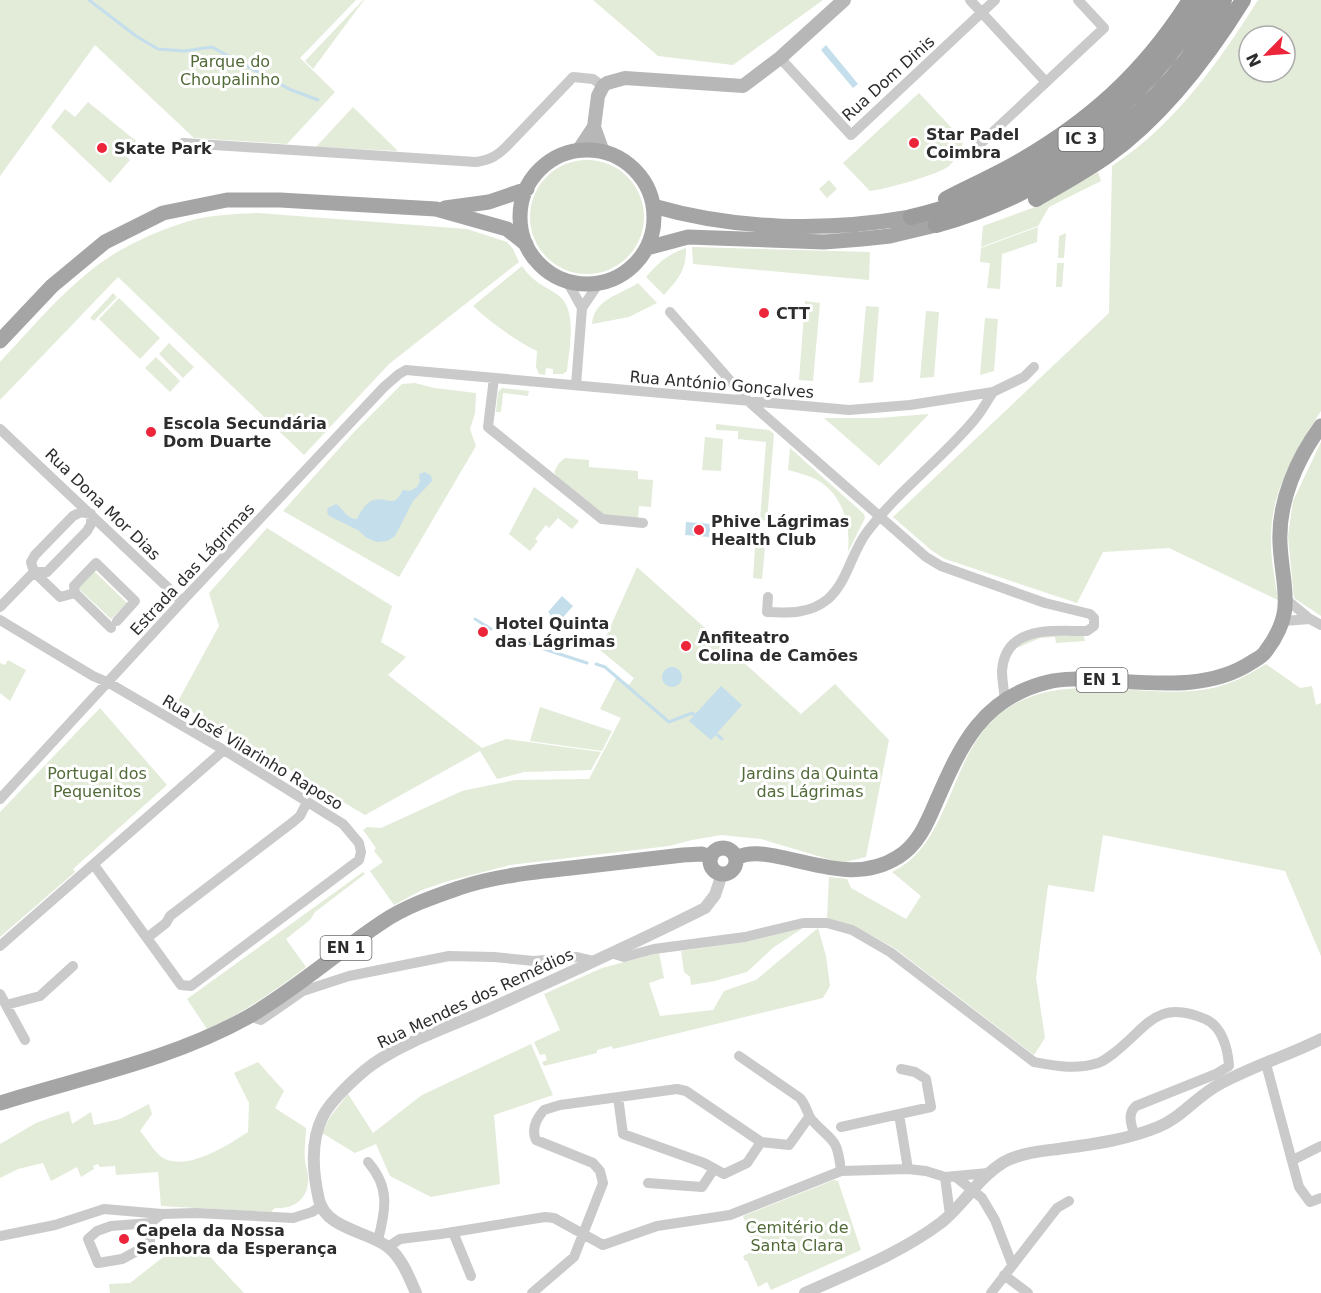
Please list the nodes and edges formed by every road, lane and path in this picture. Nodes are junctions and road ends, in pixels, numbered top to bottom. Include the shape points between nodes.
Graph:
1 (844, 0) edge
2 (970, 0) edge
3 (995, 0) edge
4 (1078, 0) edge
5 (1207, 0) edge
6 (1224, 0) edge
7 (1243, 0) edge
8 (1185, 7) edge
9 (981, 13) junction
10 (780, 58) junction
11 (1046, 82) junction
12 (603, 86) junction
13 (594, 127) junction
14 (183, 143) dead end
15 (979, 146) dead end
16 (578, 151) junction
17 (603, 152) junction
18 (527, 189) junction
19 (653, 206) junction
20 (436, 209) junction
21 (976, 213) junction
22 (911, 217) junction
23 (936, 225) joint
24 (526, 243) junction
25 (647, 248) junction
26 (567, 281) junction
27 (599, 283) junction
28 (582, 308) junction
29 (670, 312) dead end
30 (0, 341) edge
31 (1034, 367) dead end
32 (399, 374) joint
33 (494, 378) junction
34 (576, 385) junction
35 (993, 392) junction
36 (748, 401) junction
37 (1321, 426) edge
38 (1, 429) edge
39 (91, 514) junction
40 (880, 516) junction
41 (643, 523) dead end
42 (34, 572) junction
43 (75, 593) junction
44 (768, 597) dead end
45 (1287, 600) junction
46 (183, 601) junction
47 (0, 607) edge
48 (1310, 619) junction
49 (0, 620) edge
50 (1284, 621) junction
51 (1321, 625) edge
52 (109, 683) junction
53 (1005, 700) junction
54 (224, 750) junction
55 (0, 800) edge
56 (307, 802) junction
57 (711, 857) junction
58 (736, 858) junction
59 (94, 865) junction
60 (722, 874) junction
61 (147, 938) junction
62 (0, 946) edge
63 (611, 953) junction
64 (594, 961) junction
65 (73, 966) dead end
66 (0, 994) edge
67 (6, 1005) junction
68 (249, 1016) junction
69 (1321, 1039) edge
70 (25, 1040) dead end
71 (739, 1056) dead end
72 (1266, 1064) junction
73 (901, 1069) dead end
74 (618, 1097) junction
75 (0, 1103) edge
76 (899, 1114) junction
77 (809, 1117) junction
78 (841, 1127) dead end
79 (1134, 1134) junction
80 (761, 1142) junction
81 (1321, 1146) edge
82 (1293, 1161) junction
83 (368, 1162) dead end
84 (908, 1168) junction
85 (719, 1171) junction
86 (841, 1171) junction
87 (988, 1173) junction
88 (945, 1177) junction
89 (956, 1177) junction
90 (648, 1183) dead end
91 (970, 1193) junction
92 (1321, 1197) edge
93 (1070, 1201) dead end
94 (321, 1206) junction
95 (162, 1214) junction
96 (950, 1215) junction
97 (150, 1223) junction
98 (453, 1232) junction
99 (583, 1234) junction
100 (0, 1236) edge
101 (383, 1244) junction
102 (1012, 1264) junction
103 (1004, 1275) junction
104 (471, 1276) dead end
105 (416, 1293) edge
106 (532, 1293) edge
107 (805, 1293) edge
108 (991, 1293) edge
109 (1028, 1293) edge

1 - 10 main road
2 - 9 street
3 - 9 street, Rua Dom Dinis
4 - 11 street via 1104,28
5 - 22 highway, IC 3 via 1194,23 1150,78 1092,131 1042,165 993,190
6 - 21 highway, IC 3 via 1182,63 1134,116 1068,167
7 - 21 highway, IC 3 via 1171,98 1109,154 1033,200
8 - 22 highway, IC 3 via 1148,59 1083,120 1014,164
9 - 10 street, Rua Dom Dinis via 851,135
9 - 11 street
10 - 12 main road via 743,86 625,78
11 - 15 street
12 - 13 main road
12 - 14 street via 593,79 573,77 496,157 476,162
13 - 16 main road
13 - 17 main road
16 - 17 main road
16 - 18 main road via 543,167
17 - 19 main road via 623,161 639,175
18 - 20 main road via 489,202
18 - 24 main road via 520,216
19 - 22 main road via 722,221 796,226
19 - 25 main road
20 - 24 main road via 497,225
20 - 30 main road via 227,200 163,213 105,242 52,286
21 - 23 highway
23 - 25 main road via 890,236 843,241 688,237
24 - 26 main road via 536,260
25 - 27 main road via 621,275
26 - 27 main road
26 - 28 street
27 - 28 street
28 - 34 street
29 - 36 street
31 - 35 street, Rua António Gonçalves via 1024,377
32 - 33 street, Rua António Gonçalves via 406,370
32 - 46 street, Estrada das Lágrimas
33 - 34 street, Rua António Gonçalves
33 - 41 street via 488,427 602,519
34 - 36 street, Rua António Gonçalves
35 - 36 street, Rua António Gonçalves via 849,410
35 - 40 street via 975,419
36 - 40 street
37 - 45 main road, EN 1 via 1305,449 1285,500 1280,542
38 - 39 street, Rua Dona Mor Dias
39 - 42 street via 87,531 47,572
39 - 42 street via 81,512 73,516 35,555
39 - 46 street, Rua Dona Mor Dias
40 - 44 street via 865,534 842,582 828,599 793,614 767,612
40 - 53 street via 926,557 942,566 1094,618 1094,626 1088,631 1029,634 1009,647 1002,672
42 - 43 street via 60,597
42 - 47 street
43 - 43 street via 114,624 135,601 96,563 74,586
45 - 48 street
45 - 50 main road, EN 1
46 - 52 street, Estrada das Lágrimas
48 - 50 street
48 - 51 street
49 - 52 street, Rua José Vilarinho Raposo
50 - 53 main road, EN 1 via 1265,653 1223,676 1165,683 1073,679 1027,688
52 - 54 street, Rua José Vilarinho Raposo
52 - 55 street, Estrada das Lágrimas
53 - 58 main road, EN 1 via 973,730 956,756 926,826 901,856 887,864 850,871 765,854
54 - 56 street, Rua José Vilarinho Raposo
54 - 59 street
56 - 61 street via 300,816
56 - 61 street, Rua José Vilarinho Raposo via 343,824 359,843 362,852 358,860 191,986 182,985
57 - 58 main road, EN 1 via 717,849 724,848
57 - 60 main road via 712,868
57 - 68 main road, EN 1 via 683,855 545,871 461,887 382,922
58 - 60 main road via 732,870
59 - 61 street
59 - 62 street
60 - 63 street, Rua Mendes dos Remédios via 715,895 705,908
63 - 64 street, Rua Mendes dos Remédios
63 - 79 street via 624,957 803,923 827,923 852,930 891,952 1034,1062 1059,1067 1080,1068 1101,1062 1150,1019 1166,1013 1189,1012 1210,1021 1228,1050 1229,1066 1136,1106 1130,1117
64 - 68 street via 577,957 534,961 449,956 349,976 303,992 261,1020
64 - 94 street, Rua Mendes dos Remédios via 399,1049 372,1065 337,1098 315,1132 315,1171
65 - 67 street via 40,996
66 - 67 street
67 - 70 street
68 - 75 main road, EN 1 via 151,1059
69 - 72 street
71 - 77 street via 800,1098
72 - 79 street via 1215,1086 1175,1119
72 - 82 street
73 - 76 street via 926,1079 931,1107
74 - 80 street via 686,1091
74 - 85 street via 623,1134
74 - 99 street via 550,1107 539,1116 533,1133 536,1140 593,1163 600,1171 603,1183
76 - 78 street
76 - 84 street
77 - 80 street via 789,1145
77 - 86 street via 832,1138
79 - 87 street via 1019,1156
80 - 85 street via 747,1163
81 - 82 street
82 - 92 street via 1299,1187 1310,1202
83 - 101 street via 378,1174 384,1193
84 - 86 street
84 - 88 street
85 - 90 street via 702,1186
86 - 99 street via 730,1215 657,1226 603,1245
87 - 89 street
87 - 91 street
88 - 89 street
88 - 91 street
88 - 96 street
89 - 91 street
91 - 96 street
91 - 102 street via 995,1220
93 - 102 street via 1057,1208
94 - 95 street via 293,1218
94 - 101 street via 339,1225
95 - 97 street
95 - 100 street via 104,1209 55,1225
96 - 107 street via 912,1242
97 - 97 street via 97,1231 88,1239 98,1263 122,1259 150,1244
98 - 99 street via 545,1217
98 - 101 street
98 - 104 street
99 - 106 street via 574,1257
101 - 105 street via 396,1255
102 - 103 street
103 - 108 street
103 - 109 street

